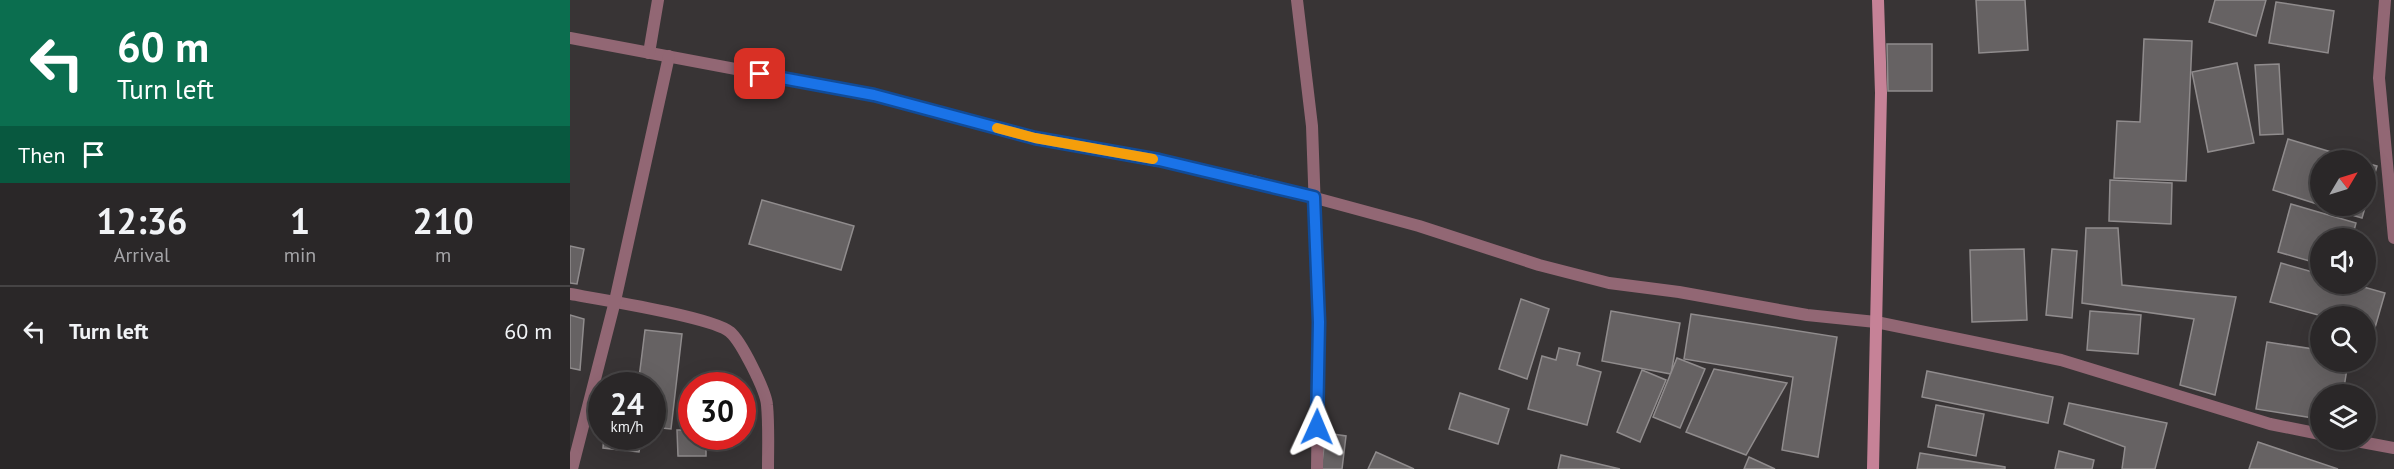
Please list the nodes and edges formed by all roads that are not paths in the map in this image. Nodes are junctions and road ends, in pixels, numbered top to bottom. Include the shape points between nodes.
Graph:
1 (658, 0) edge
2 (1297, 0) edge
3 (1878, 0) edge
4 (2385, 0) edge
5 (570, 38) edge
6 (649, 52) junction
7 (669, 56) junction
8 (1314, 197) junction
9 (2394, 238) edge
10 (570, 294) edge
11 (615, 301) junction
12 (1876, 322) junction
13 (2310, 432) edge
14 (2376, 445) edge
15 (2394, 448) edge
16 (572, 469) edge
17 (768, 469) edge
18 (1317, 469) edge
19 (1873, 469) edge

1 - 6 street
2 - 8 street via 1312,126
3 - 12 main road via 1881,93
4 - 9 street via 2379,78
5 - 6 street
6 - 7 street
7 - 8 street via 874,95 1035,138 1159,160
7 - 11 street
8 - 12 street via 1609,283
8 - 18 street via 1319,322
10 - 11 street
11 - 16 street
11 - 17 street via 708,322 730,331 749,360 767,402
12 - 13 street via 2061,360 2270,424
12 - 19 main road
14 - 15 street

